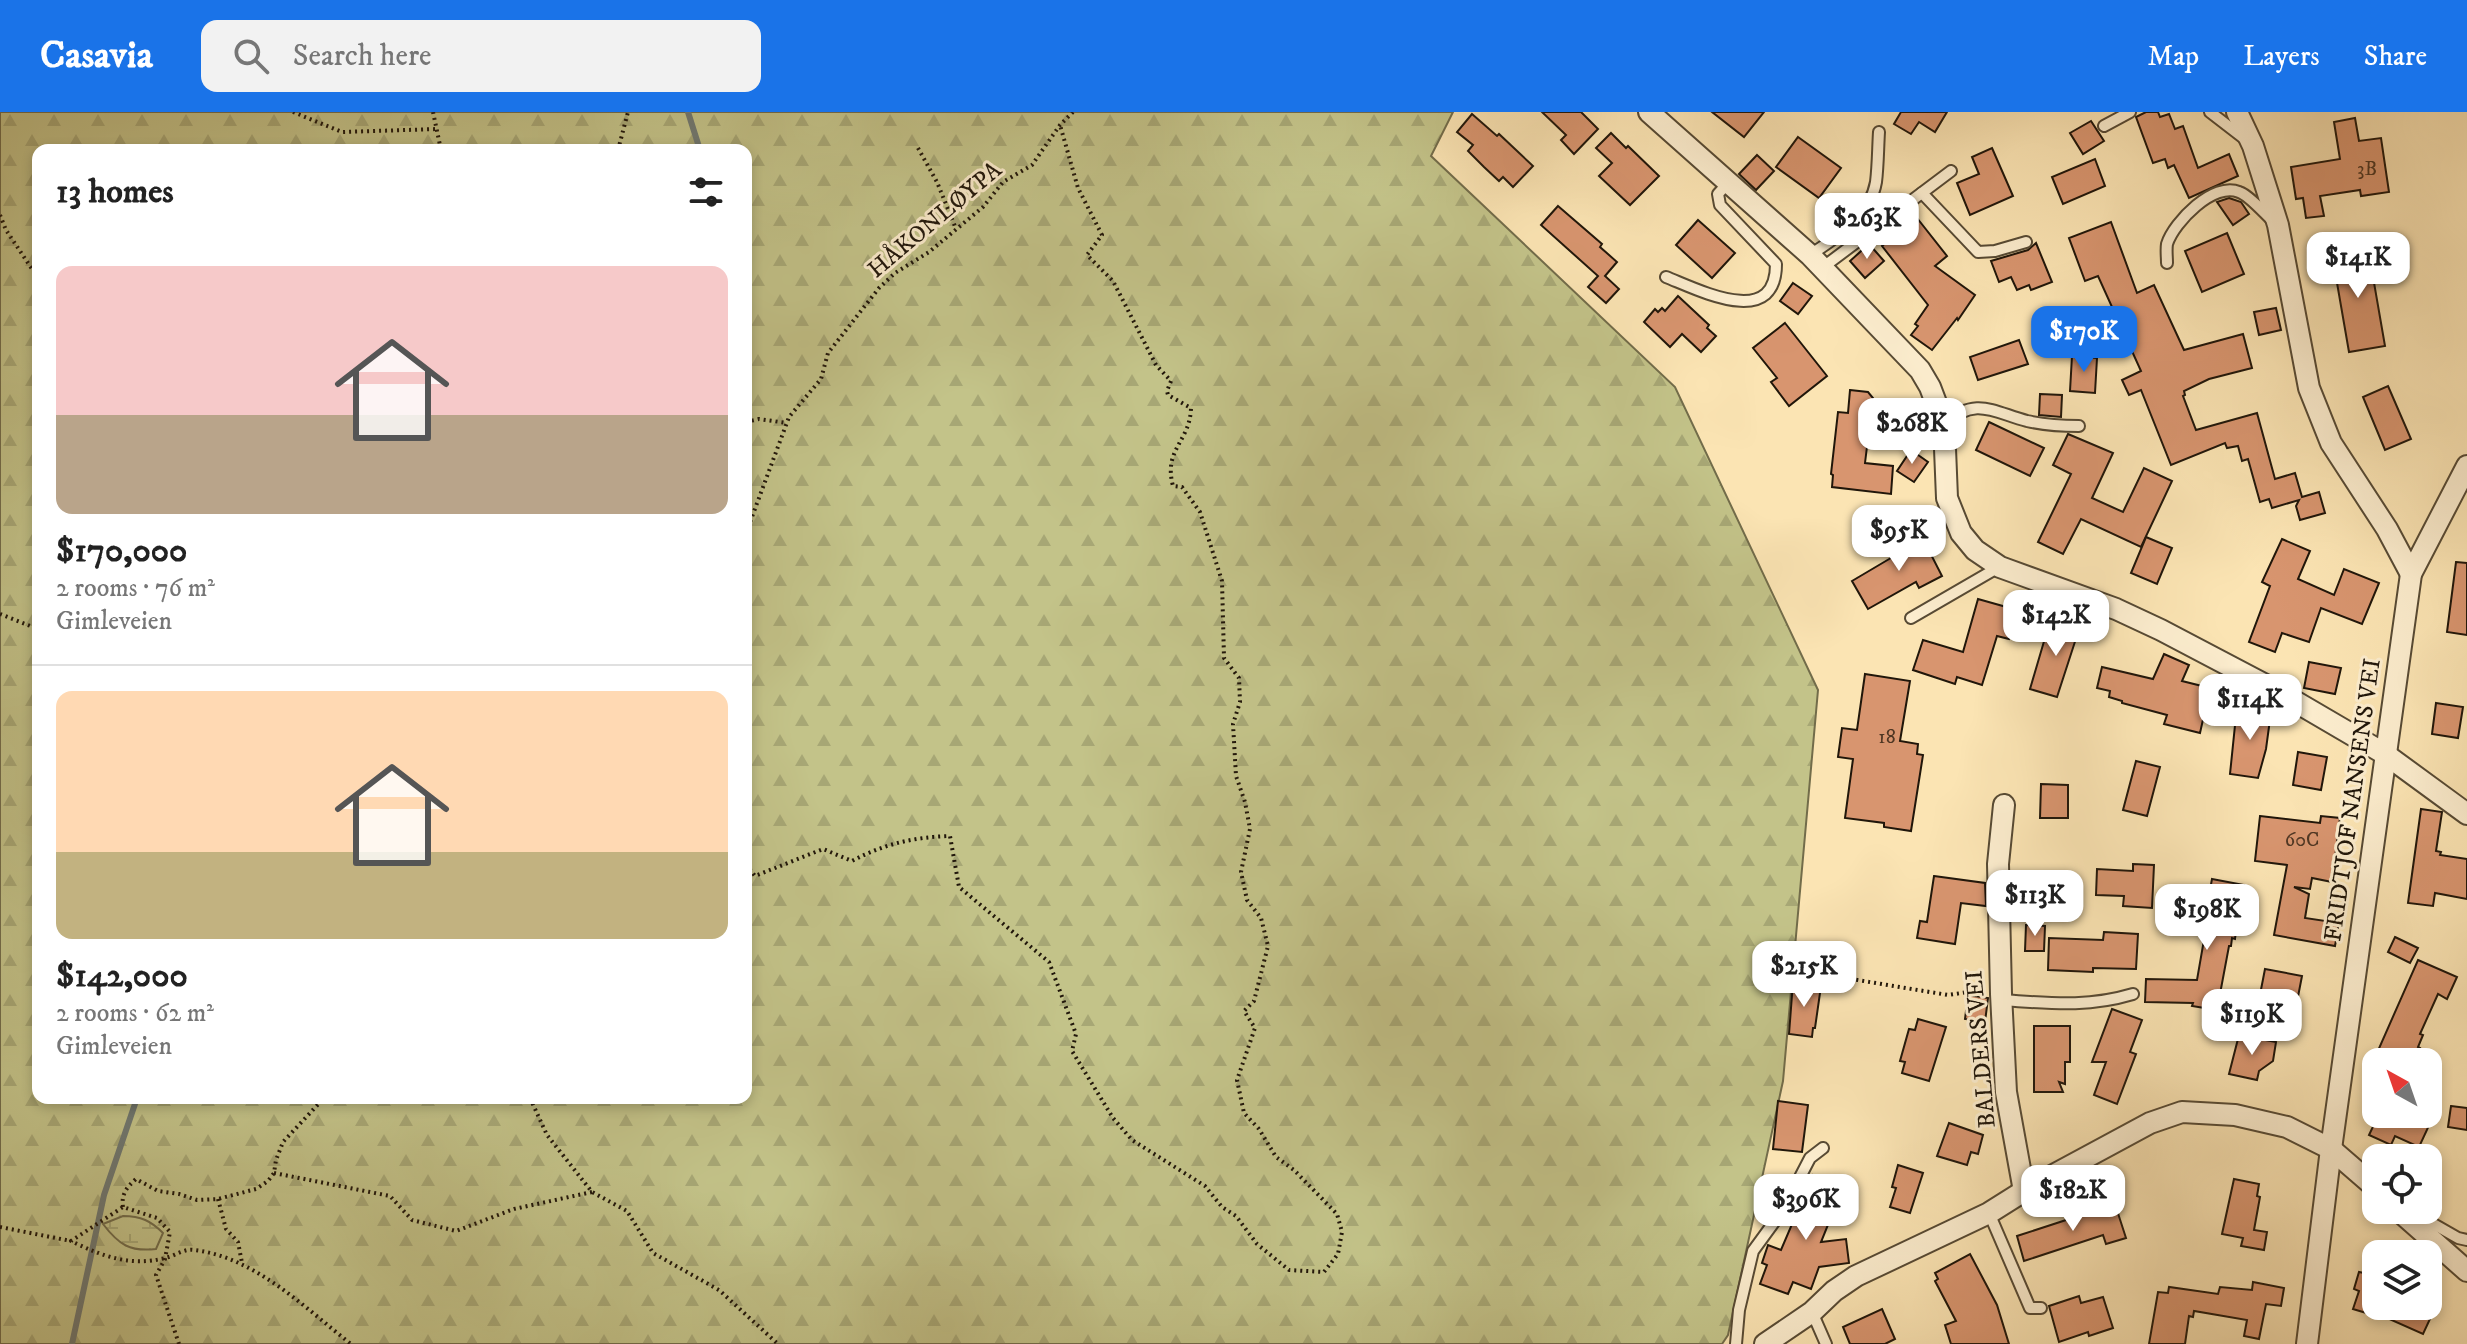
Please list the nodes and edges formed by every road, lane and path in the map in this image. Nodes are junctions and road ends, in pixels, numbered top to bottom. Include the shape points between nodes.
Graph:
1 (293, 112) edge
2 (433, 112) edge
3 (628, 112) edge
4 (1073, 112) edge
5 (1649, 112) edge
6 (2130, 112) edge
7 (2210, 112) edge
8 (2237, 112) edge
9 (1060, 125) junction
10 (2104, 126) dead end
11 (438, 129) junction
12 (1879, 132) dead end
13 (440, 144) edge
14 (620, 144) edge
15 (2253, 146) junction
16 (918, 148) dead end
17 (1951, 171) dead end
18 (1728, 183) junction
19 (1922, 193) junction
20 (0, 215) edge
21 (2278, 225) junction
22 (956, 229) junction
23 (2026, 242) dead end
24 (1816, 261) junction
25 (2167, 263) dead end
26 (32, 269) dead end
27 (1666, 277) dead end
28 (752, 421) edge
29 (787, 423) junction
30 (1944, 424) junction
31 (2079, 426) dead end
32 (2467, 466) edge
33 (752, 517) edge
34 (2000, 567) junction
35 (2411, 574) junction
36 (0, 614) edge
37 (1911, 618) dead end
38 (32, 627) edge
39 (2385, 754) junction
40 (2004, 805) dead end
41 (2467, 814) edge
42 (752, 872) edge
43 (1803, 971) dead end
44 (2133, 994) dead end
45 (2001, 997) junction
46 (318, 1104) edge
47 (533, 1104) edge
48 (1823, 1148) dead end
49 (2331, 1149) junction
50 (274, 1173) junction
51 (2362, 1176) edge
52 (2024, 1191) junction
53 (592, 1192) junction
54 (218, 1199) junction
55 (123, 1207) junction
56 (1989, 1213) junction
57 (2413, 1224) edge
58 (0, 1227) edge
59 (2420, 1230) junction
60 (2467, 1240) edge
61 (71, 1241) junction
62 (165, 1259) junction
63 (242, 1263) junction
64 (2467, 1271) edge
65 (2041, 1308) dead end
66 (1812, 1312) junction
67 (179, 1344) edge
68 (351, 1344) edge
69 (778, 1344) edge
70 (1736, 1344) edge
71 (1765, 1344) edge
72 (1826, 1344) edge
73 (2307, 1344) edge

1 - 11 path via 342,132
2 - 11 path
3 - 14 path
4 - 9 path, HÅKONLØYPA
5 - 18 street
6 - 10 lane
7 - 15 lane
8 - 15 street
9 - 22 path, HÅKONLØYPA via 1032,165 1003,182
9 - 42 path via 1078,188 1102,235 1087,255 1113,281 1156,365 1171,381 1168,395 1191,408 1191,424 1169,472 1173,486 1182,487 1200,512 1222,581 1224,658 1239,678 1240,702 1233,724 1236,776 1250,829 1241,872 1268,946 1254,1001 1244,1011 1255,1028 1237,1080 1244,1113 1276,1157 1337,1214 1342,1232 1338,1254 1324,1272 1289,1270 1257,1244 1205,1186 1132,1140 1072,1051 1076,1034 1049,962 959,887 950,836 879,847 852,861 823,849 755,876
11 - 13 path
12 - 24 lane via 1869,202
15 - 21 street
16 - 22 path
17 - 19 lane
18 - 24 street
18 - 27 lane via 1718,194 1720,205 1776,264 1776,280 1764,296 1744,302
19 - 23 lane via 1978,252
19 - 24 lane
20 - 26 path
21 - 25 lane via 2240,192 2224,191 2184,216 2166,246
21 - 35 street via 2309,388 2331,443
22 - 29 path, HÅKONLØYPA via 879,288 828,353 821,379
24 - 30 street via 1920,370
28 - 29 path
29 - 33 path, HÅKONLØYPA
30 - 31 lane via 1964,410 1983,407 2051,426
30 - 34 street via 1947,498 1961,533
32 - 35 street, FRIDTJOF NANSENS VEI
34 - 37 lane
34 - 39 street via 2161,630
35 - 39 street, FRIDTJOF NANSENS VEI
36 - 38 path
39 - 41 street
39 - 49 street, FRIDTJOF NANSENS VEI
40 - 45 street, BALDERS VEI via 1998,864
43 - 45 path via 1948,995
44 - 45 lane via 2084,1004
45 - 52 street, BALDERS VEI via 2006,1092
46 - 50 path via 283,1142
47 - 53 path via 547,1135
48 - 70 lane via 1810,1158 1783,1210 1753,1251
49 - 51 street
49 - 52 street via 2287,1127 2235,1115 2182,1112 2150,1123
49 - 73 street, FRIDTJOF NANSENS VEI
50 - 53 path via 390,1196 412,1220 456,1231 514,1209
50 - 54 path via 256,1189
52 - 56 street
53 - 69 path via 627,1211 653,1253 719,1290
54 - 55 path via 158,1191 136,1179 121,1198
54 - 63 path
55 - 61 path
55 - 62 path via 157,1218 170,1232
56 - 65 lane via 2030,1308
56 - 66 street via 1856,1276
57 - 59 street
58 - 61 path
59 - 60 lane via 2430,1222
59 - 64 street
61 - 62 path via 106,1258
62 - 63 path via 192,1249
62 - 67 path via 156,1275
63 - 68 path
66 - 71 street
66 - 72 lane

